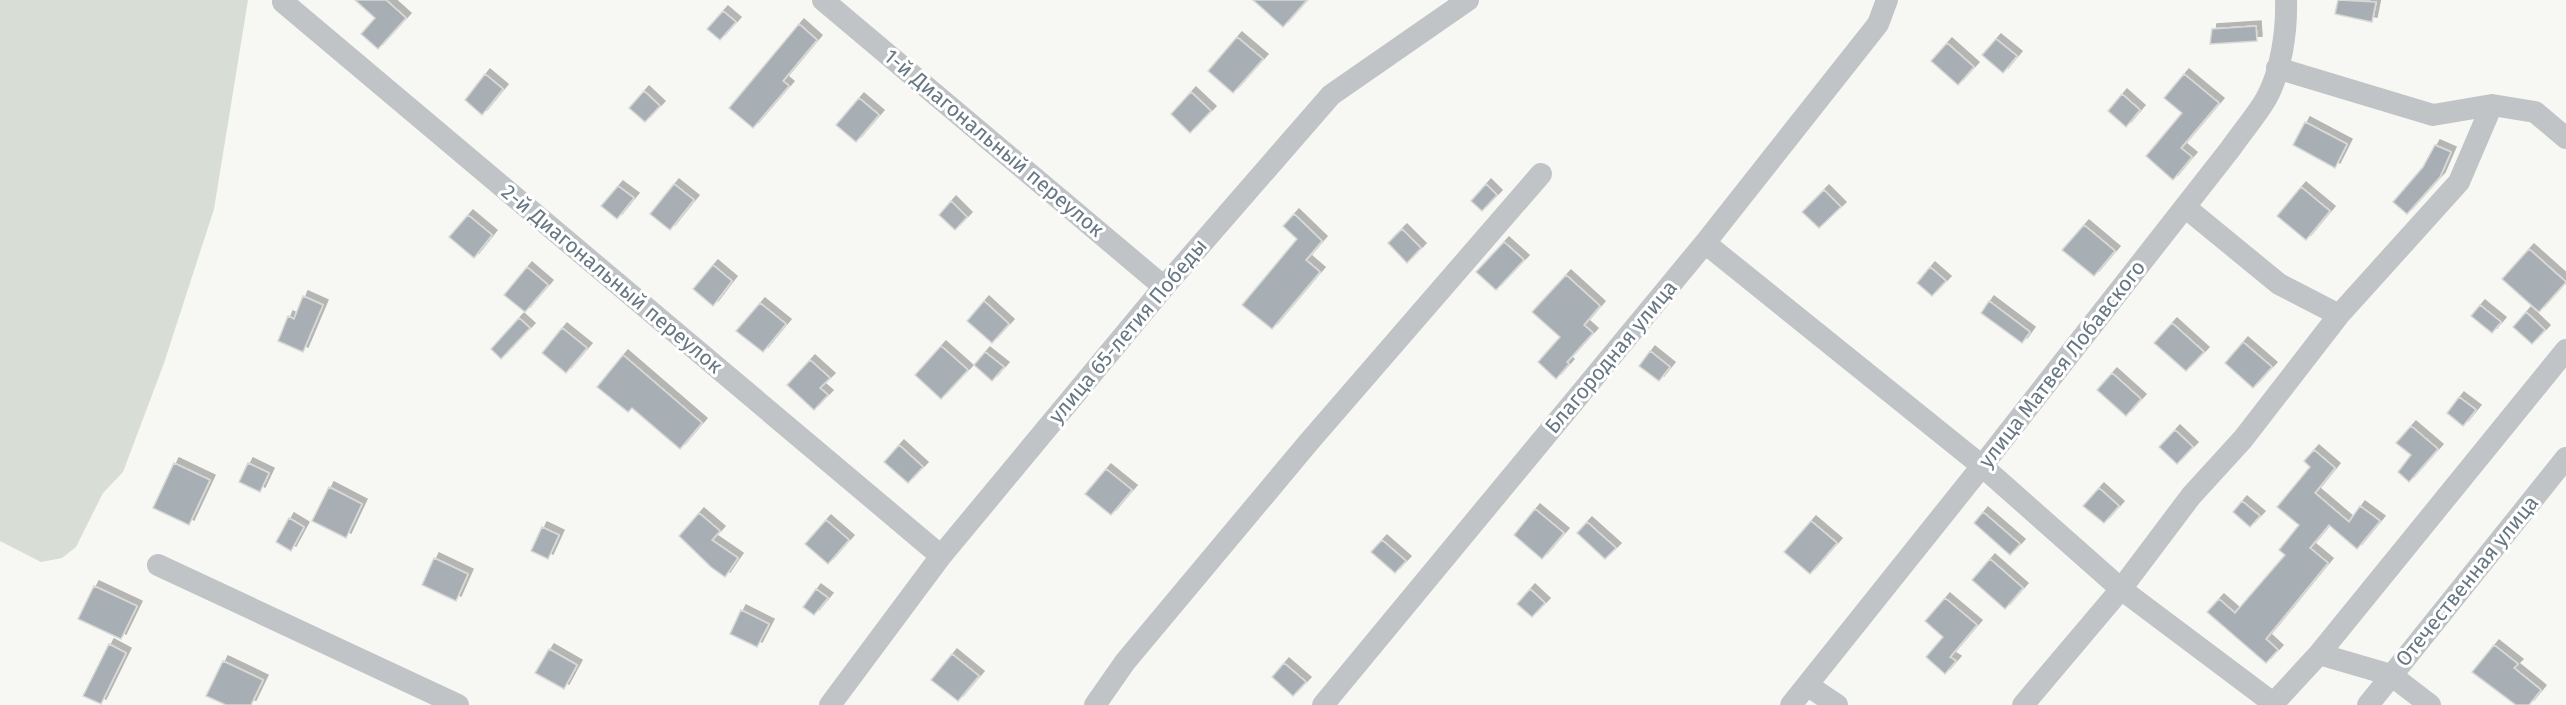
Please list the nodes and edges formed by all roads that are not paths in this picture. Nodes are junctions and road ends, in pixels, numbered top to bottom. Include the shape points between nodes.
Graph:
1 (823, 0) edge
2 (1468, 0) edge
3 (1887, 0) edge
4 (2286, 0) edge
5 (284, 1) edge
6 (2277, 68) junction
7 (2492, 105) junction
8 (2566, 138) edge
9 (1541, 174) dead end
10 (2185, 207) junction
11 (1705, 243) junction
12 (1164, 287) junction
13 (2338, 315) junction
14 (2566, 350) edge
15 (2566, 458) edge
16 (1982, 466) junction
17 (941, 556) junction
18 (158, 565) dead end
19 (2121, 589) junction
20 (2319, 654) junction
21 (2391, 675) junction
22 (1807, 685) junction
23 (2272, 704) edge
24 (458, 705) edge
25 (830, 705) edge
26 (1095, 705) edge
27 (1323, 705) edge
28 (1791, 705) edge
29 (1837, 705) edge
30 (2023, 705) edge
31 (2368, 705) edge
32 (2430, 705) edge

1 - 12 street, 1-й Диагональный переулок
2 - 12 street, улица 65-летия Победы via 1331,95
3 - 11 street, Благородная улица via 1878,24
4 - 6 street, улица Матвея Лобавского
5 - 17 street, 2-й Диагональный переулок
6 - 7 street via 2433,115
6 - 10 street, улица Матвея Лобавского via 2266,98
7 - 8 street via 2535,112
7 - 13 street via 2459,182
9 - 26 street via 1308,443 1125,662
10 - 13 street via 2279,284
10 - 16 street, улица Матвея Лобавского
11 - 16 street
11 - 27 street, Благородная улица
12 - 17 street, улица 65-летия Победы
13 - 19 street
14 - 20 street
15 - 21 street, Отечественная улица
16 - 19 street
16 - 22 street, улица Матвея Лобавского
17 - 25 street, улица 65-летия Победы
18 - 24 street
19 - 23 street
19 - 30 street
20 - 21 street
20 - 23 street
21 - 31 street, Отечественная улица
21 - 32 street
22 - 28 street, улица Матвея Лобавского
22 - 29 street

